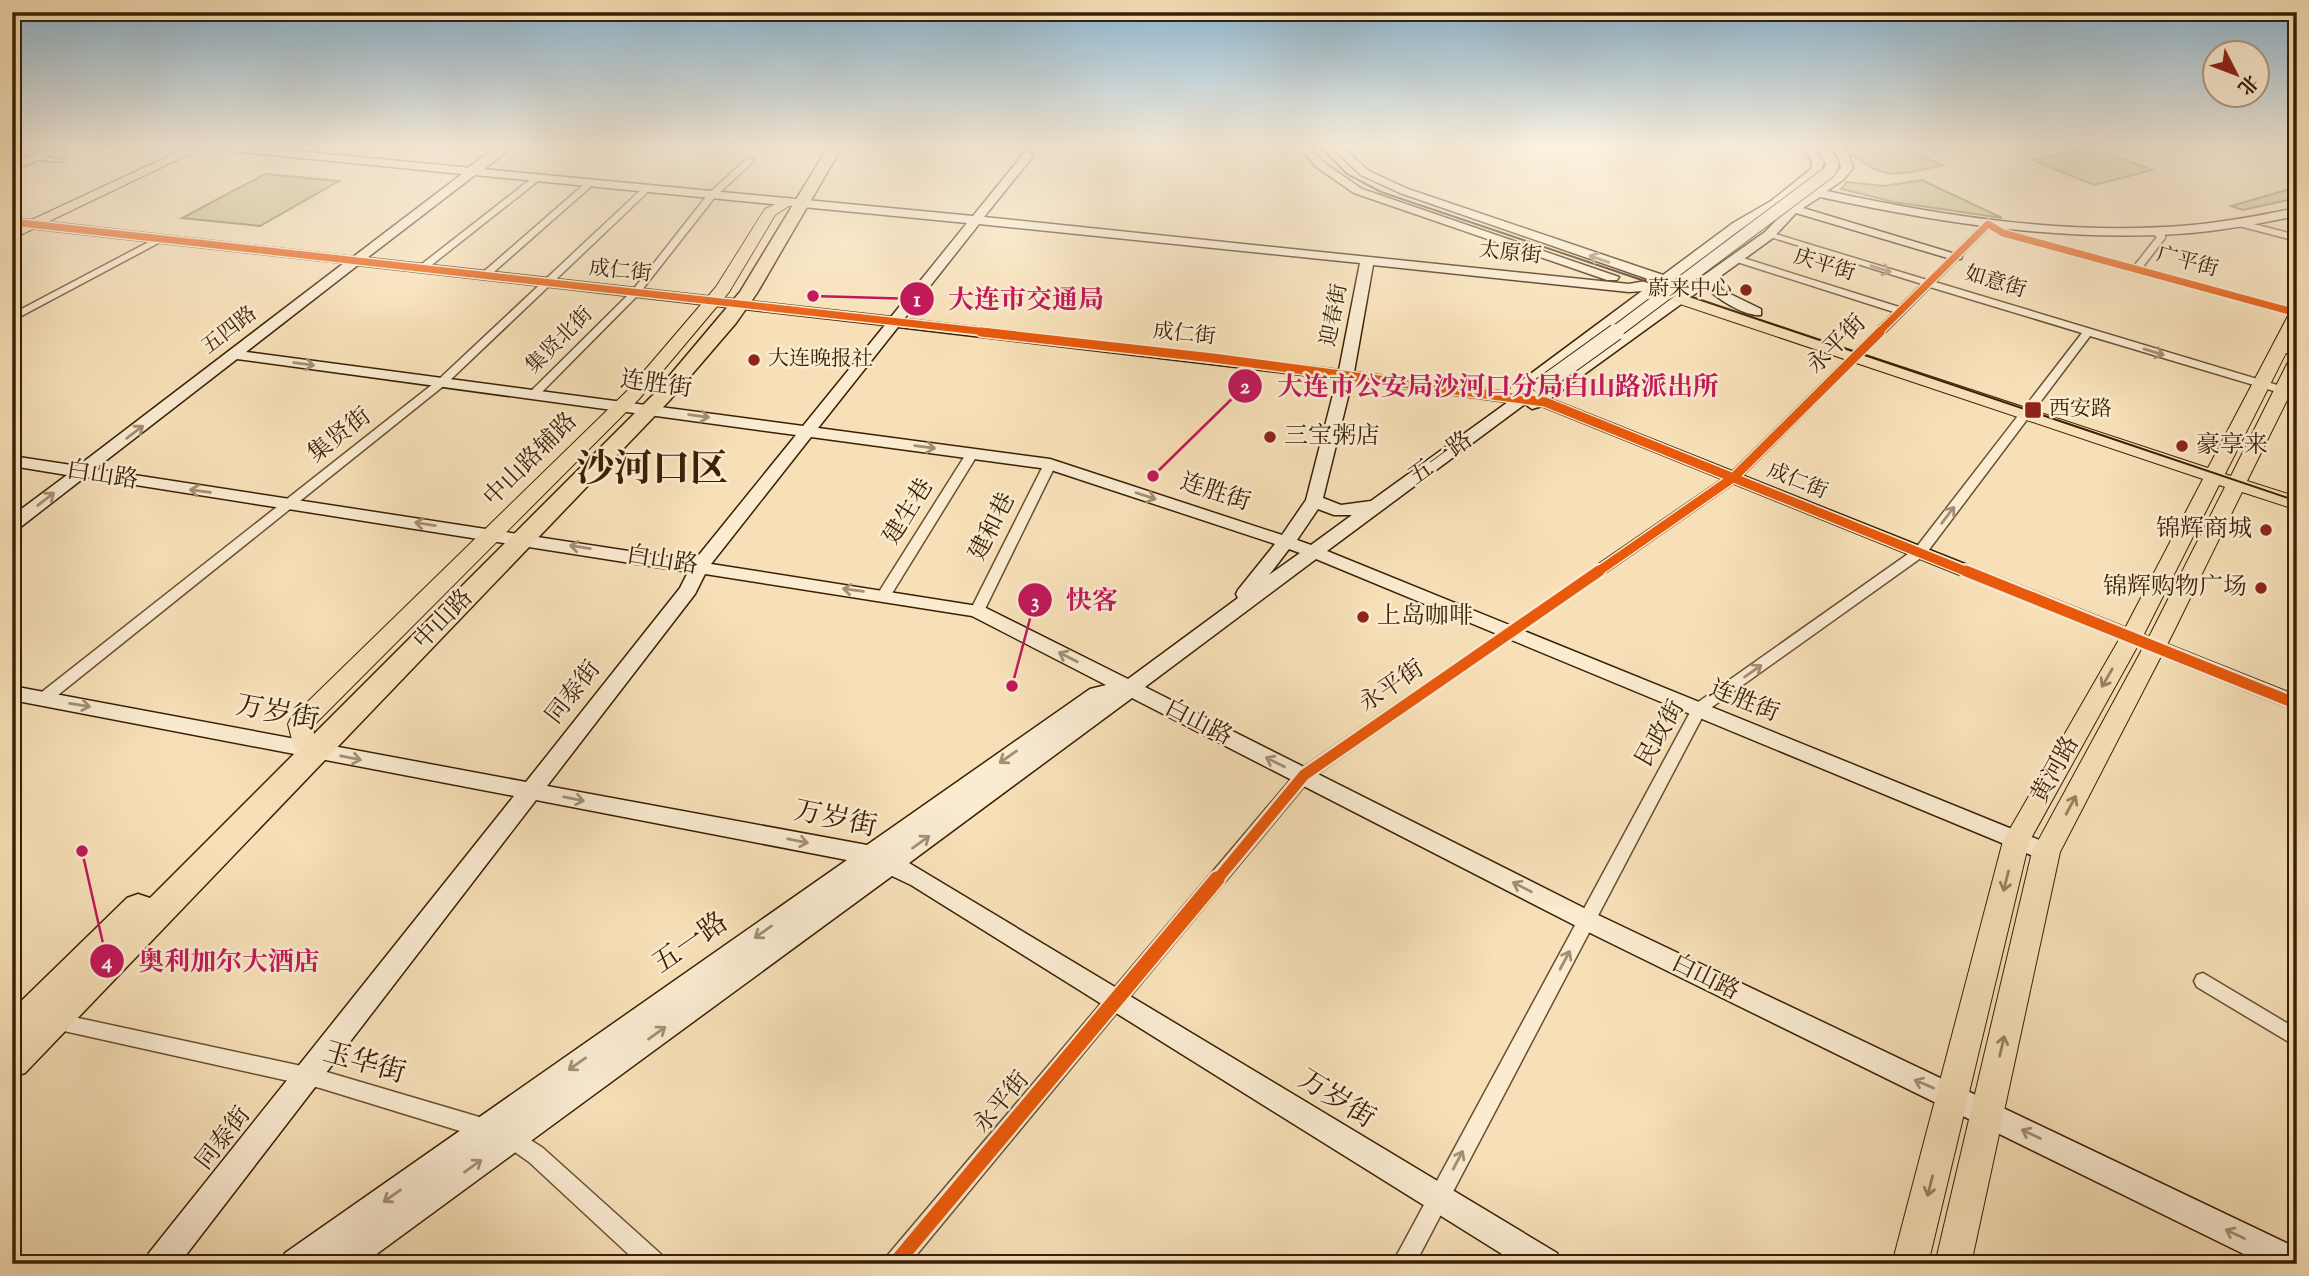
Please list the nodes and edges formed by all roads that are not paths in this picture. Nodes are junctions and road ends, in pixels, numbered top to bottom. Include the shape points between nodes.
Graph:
1 (73, 207) edge
2 (426, 207) edge
3 (501, 207) edge
4 (564, 207) edge
5 (628, 207) edge
6 (702, 207) edge
7 (793, 207) edge
8 (833, 207) edge
9 (986, 207) edge
10 (1406, 207) edge
11 (1449, 207) edge
12 (1771, 207) edge
13 (1772, 207) edge
14 (1788, 207) edge
15 (1797, 207) edge
16 (1893, 207) edge
17 (1794, 209) junction
18 (2297, 212) edge
19 (975, 220) junction
20 (12, 222) edge
21 (2238, 222) junction
22 (1987, 224) junction
23 (34, 225) junction
24 (2151, 230) junction
25 (12, 235) edge
26 (1769, 235) junction
27 (2297, 238) edge
28 (160, 239) junction
29 (1956, 256) junction
30 (1737, 259) junction
31 (1367, 260) junction
32 (354, 261) junction
33 (1688, 262) junction
34 (421, 269) junction
35 (2136, 269) junction
36 (1638, 271) junction
37 (1715, 275) junction
38 (484, 276) junction
39 (547, 283) junction
40 (1928, 283) junction
41 (1616, 286) junction
42 (1653, 286) junction
43 (1685, 292) junction
44 (635, 293) junction
45 (725, 303) junction
46 (1635, 304) junction
47 (1718, 310) junction
48 (1900, 310) junction
49 (1756, 313) junction
50 (2297, 314) edge
51 (12, 318) edge
52 (1654, 319) junction
53 (897, 322) junction
54 (2088, 332) junction
55 (1859, 352) junction
56 (2291, 354) edge
57 (236, 355) junction
58 (1346, 374) junction
59 (442, 382) junction
60 (2280, 390) edge
61 (534, 394) junction
62 (1528, 395) junction
63 (636, 407) junction
64 (2029, 409) junction
65 (809, 431) junction
66 (972, 454) junction
67 (12, 461) edge
68 (1051, 464) junction
69 (80, 473) junction
70 (2228, 475) junction
71 (1734, 477) junction
72 (2297, 491) edge
73 (1314, 500) junction
74 (1383, 501) junction
75 (288, 503) junction
76 (2297, 504) edge
77 (12, 525) edge
78 (508, 536) junction
79 (1287, 542) junction
80 (1920, 552) junction
81 (1313, 553) junction
82 (699, 566) junction
83 (884, 595) junction
84 (977, 611) junction
85 (1225, 617) junction
86 (1508, 633) junction
87 (2131, 638) junction
88 (2154, 647) junction
89 (1129, 688) junction
90 (12, 694) edge
91 (43, 699) junction
92 (2297, 704) edge
93 (1699, 709) junction
94 (305, 747) junction
95 (1304, 775) junction
96 (530, 791) junction
97 (2016, 841) junction
98 (2046, 852) junction
99 (881, 860) junction
100 (1586, 920) junction
101 (2203, 981) dead end
102 (1116, 999) junction
103 (27, 1020) edge
104 (2297, 1039) edge
105 (12, 1061) edge
106 (307, 1076) junction
107 (1952, 1096) junction
108 (1986, 1112) junction
109 (485, 1129) junction
110 (513, 1138) junction
111 (1438, 1198) junction
112 (160, 1264) edge
113 (296, 1264) edge
114 (338, 1264) edge
115 (655, 1264) edge
116 (895, 1264) edge
117 (1403, 1264) edge
118 (1546, 1264) edge
119 (1910, 1264) edge
120 (1953, 1264) edge
121 (2297, 1264) edge

1 - 23 main road
2 - 32 street, 五四路
3 - 34 street
4 - 38 street
5 - 39 street, 集贤街
6 - 44 street, 集贤北街
7 - 45 highway, 中山路
8 - 19 street, 太原街
9 - 19 street, 同泰街
10 - 42 street
36 -> 11 street
12 - 33 street
13 - 43 street via 1692,265
14 - 43 street, 五一路, bridge
15 - 17 street
16 - 22 street
17 - 26 street
17 - 29 street
17 - 43 street
18 - 21 street
19 - 31 street, 太原街
19 - 53 street, 同泰街
20 - 23 street, 成仁街
21 - 24 street
21 - 27 street
22 - 24 street
22 - 29 street, 永平街
22 - 35 street, 广平街 via 2003,233
23 - 25 main road
23 - 28 street, 成仁街
24 - 35 street via 2162,236
26 - 30 street
26 -> 40 street, 如意街
28 - 32 street, 成仁街
28 - 51 street
29 - 40 street, 永平街
30 - 37 street
30 - 48 street, 庆平街
31 - 41 street, 太原街
31 - 58 street, 迎春街
32 - 34 street, 成仁街
32 - 57 street, 五四路
33 - 36 street via 1659,274
33 - 42 street
34 - 38 street, 成仁街
35 - 50 street, 广平街
36 - 42 street
37 - 43 street
37 - 49 street via 1711,284 1717,293
38 - 39 street, 成仁街
39 - 44 street, 成仁街
39 - 59 street, 集贤街
40 - 48 street, 永平街
40 - 54 street, 如意街
41 - 42 street, 太原街
41 - 46 street via 1634,293
42 - 43 main road
42 - 46 street
43 - 47 main road
43 - 49 main road
43 - 52 street
43 - 62 street, 五一路, bridge
44 - 45 street, 成仁街
44 - 61 street, 集贤北街
45 - 53 street, 成仁街
45 - 63 highway, 中山路
46 - 62 street
47 - 52 street via 1685,309
47 - 55 main road
48 - 55 street, 永平街
49 - 55 main road
50 - 56 main road, 黄河路
52 - 62 street
53 - 58 street, 成仁街
53 - 65 street, 同泰街
54 -> 60 street, 如意街
54 - 64 street, 民政街
55 - 64 main road
55 - 71 street, 永平街
56 - 60 main road, 黄河路
57 -> 59 street, 连胜街
69 -> 57 street, 五四路
58 - 62 street, 成仁街
58 - 73 street, 迎春街
59 - 61 street, 连胜街
59 - 75 street, 集贤街
60 - 70 main road, 黄河路
61 - 63 street, 连胜街
62 - 71 street, 成仁街
62 - 74 street, 五一路
63 -> 65 street, 连胜街
63 - 78 highway, 中山路
64 - 70 main road
80 -> 64 street, 民政街
65 -> 66 street, 连胜街
65 - 82 street, 同泰街
66 - 68 street, 连胜街
66 - 83 street, 建生巷
67 - 69 street, 白山路
68 -> 79 street, 连胜街
68 - 84 street, 建和巷
75 -> 69 street, 白山路
77 -> 69 street, 五四路
70 - 72 main road
70 - 76 main road
70 - 87 main road, 黄河路
70 - 88 main road, 黄河路
71 - 80 street, 成仁街
71 - 86 street, 永平街
73 - 74 street via 1332,511 1353,512
73 - 79 street, 迎春街
74 - 81 street, 五一路
78 -> 75 street, 白山路
75 - 91 street, 集贤街
82 -> 78 street, 白山路
78 - 94 highway, 中山路
79 - 81 street, 连胜街
79 - 85 street, 迎春街
80 - 87 street, 成仁街
93 -> 80 street, 民政街
81 - 85 street, 五一路
81 - 86 street, 连胜街
83 -> 82 street, 白山路
82 - 96 street, 同泰街 via 688,590
83 - 84 street, 白山路
89 -> 84 street, 白山路
85 - 89 street, 五一路
86 - 93 street, 连胜街
86 - 95 street, 永平街
87 - 88 street, 成仁街
87 -> 97 main road, 黄河路
88 - 92 street, 成仁街
98 -> 88 main road, 黄河路
95 -> 89 street, 白山路
89 - 99 street, 五一路 via 1113,704
90 - 91 street, 万岁街
91 -> 94 street, 万岁街
93 - 97 street, 连胜街
93 - 100 street, 民政街
94 -> 96 street, 万岁街
94 - 103 highway, 中山路
100 -> 95 street, 白山路
95 - 102 street, 永平街
96 -> 99 street, 万岁街
96 - 106 street, 同泰街
97 - 98 street, 连胜街
97 -> 107 main road, 黄河路
108 -> 98 main road, 黄河路
99 - 102 street, 万岁街 via 919,878
99 -> 109 street, 五一路
110 -> 99 street, 五一路
107 -> 100 street, 白山路
111 -> 100 street, 民政街
101 - 104 street
102 - 111 street, 万岁街
102 - 116 street, 永平街
103 - 105 highway, 中山路
103 - 106 street, 玉华街
106 - 109 street, 玉华街
106 - 112 street, 同泰街
107 - 108 street, 白山路
107 -> 119 main road, 黄河路
108 - 120 main road, 黄河路
121 -> 108 street, 白山路
109 - 110 street, 玉华街
109 -> 113 street, 五一路
114 -> 110 street, 五一路
110 - 115 street, 玉华街
111 - 117 street, 民政街
111 - 118 street, 万岁街

